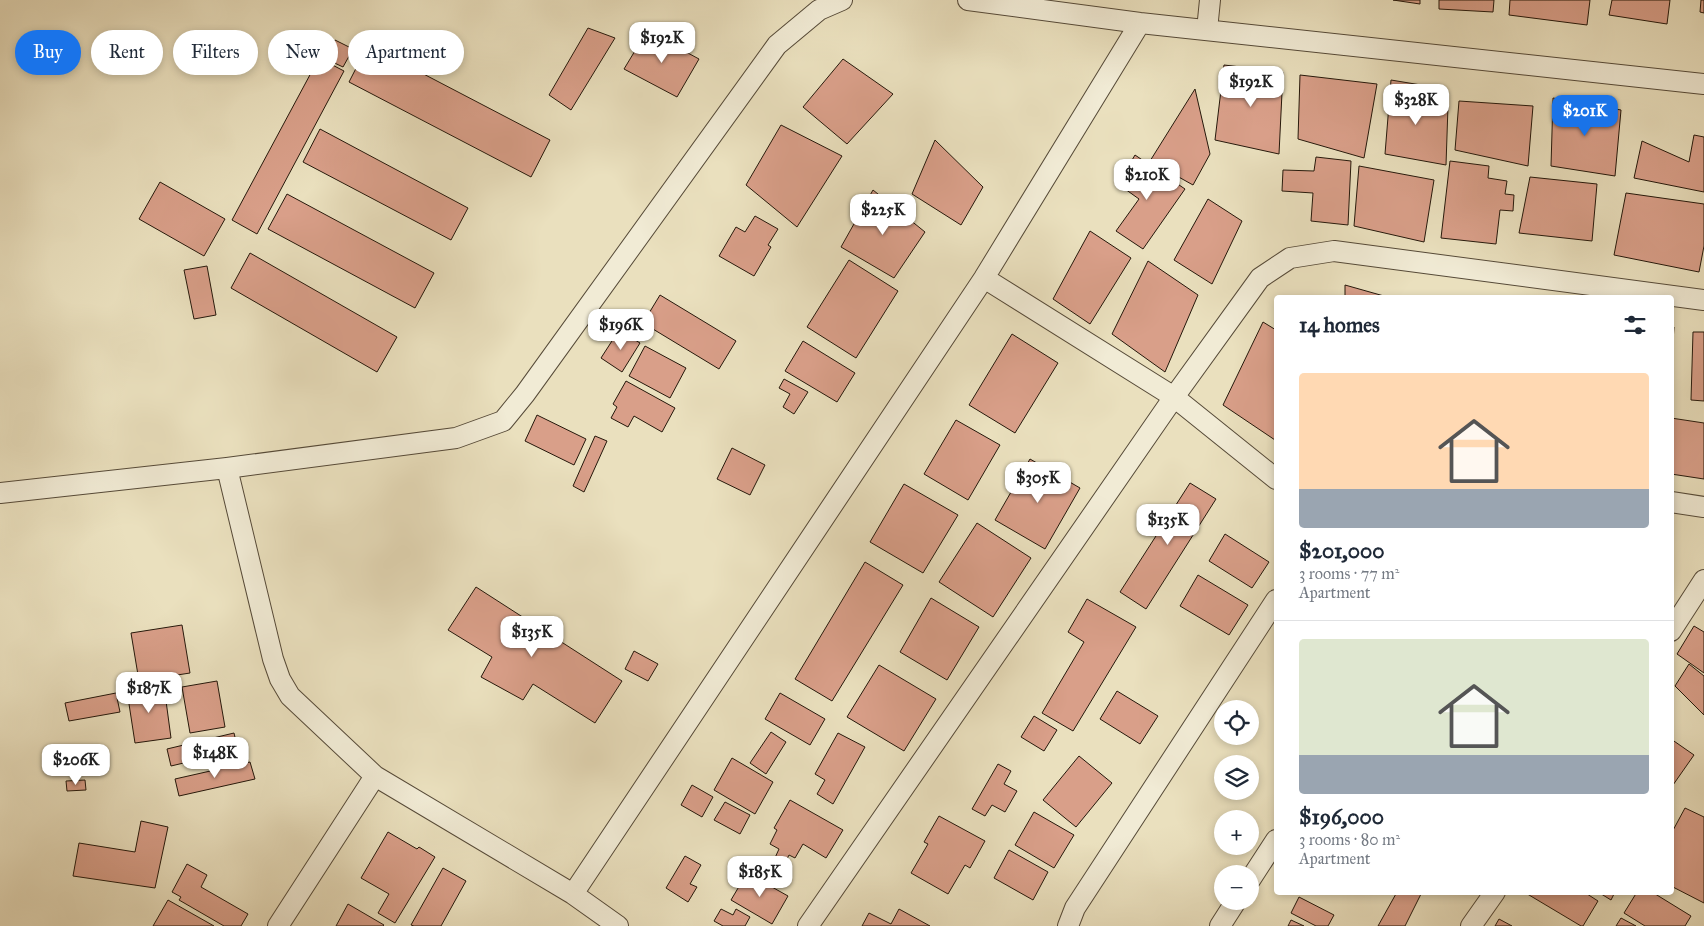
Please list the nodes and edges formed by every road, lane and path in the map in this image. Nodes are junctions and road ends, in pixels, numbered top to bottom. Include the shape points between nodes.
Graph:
1 (842, 0) edge
2 (968, 0) edge
3 (1210, 0) edge
4 (1140, 23) junction
5 (1207, 30) junction
6 (1704, 84) edge
7 (984, 278) junction
8 (1666, 295) edge
9 (1674, 296) edge
10 (1704, 300) edge
11 (1174, 397) junction
12 (227, 468) junction
13 (1274, 477) edge
14 (0, 493) edge
15 (1674, 502) edge
16 (1704, 507) edge
17 (1704, 580) edge
18 (1274, 603) edge
19 (1674, 626) edge
20 (375, 776) junction
21 (1274, 843) edge
22 (1259, 866) edge
23 (573, 894) junction
24 (1493, 895) edge
25 (1230, 910) edge
26 (278, 926) edge
27 (618, 926) edge
28 (808, 926) edge
29 (1068, 926) edge
30 (1220, 926) edge
31 (1471, 926) edge

1 - 12 street via 819,10 777,45 503,421 456,438
2 - 4 street
3 - 5 street
4 - 5 street
4 - 7 street
5 - 6 street
7 - 11 street
7 - 23 street
8 - 11 street via 1334,251 1290,258 1260,278
9 - 10 street
11 - 13 street
11 - 28 street
12 - 14 street
12 - 20 street via 280,679 290,696
15 - 16 street
17 - 19 street
18 - 29 street via 1074,908
20 - 23 street
20 - 26 street
21 - 22 street
23 - 27 street
24 - 31 street
25 - 30 street

